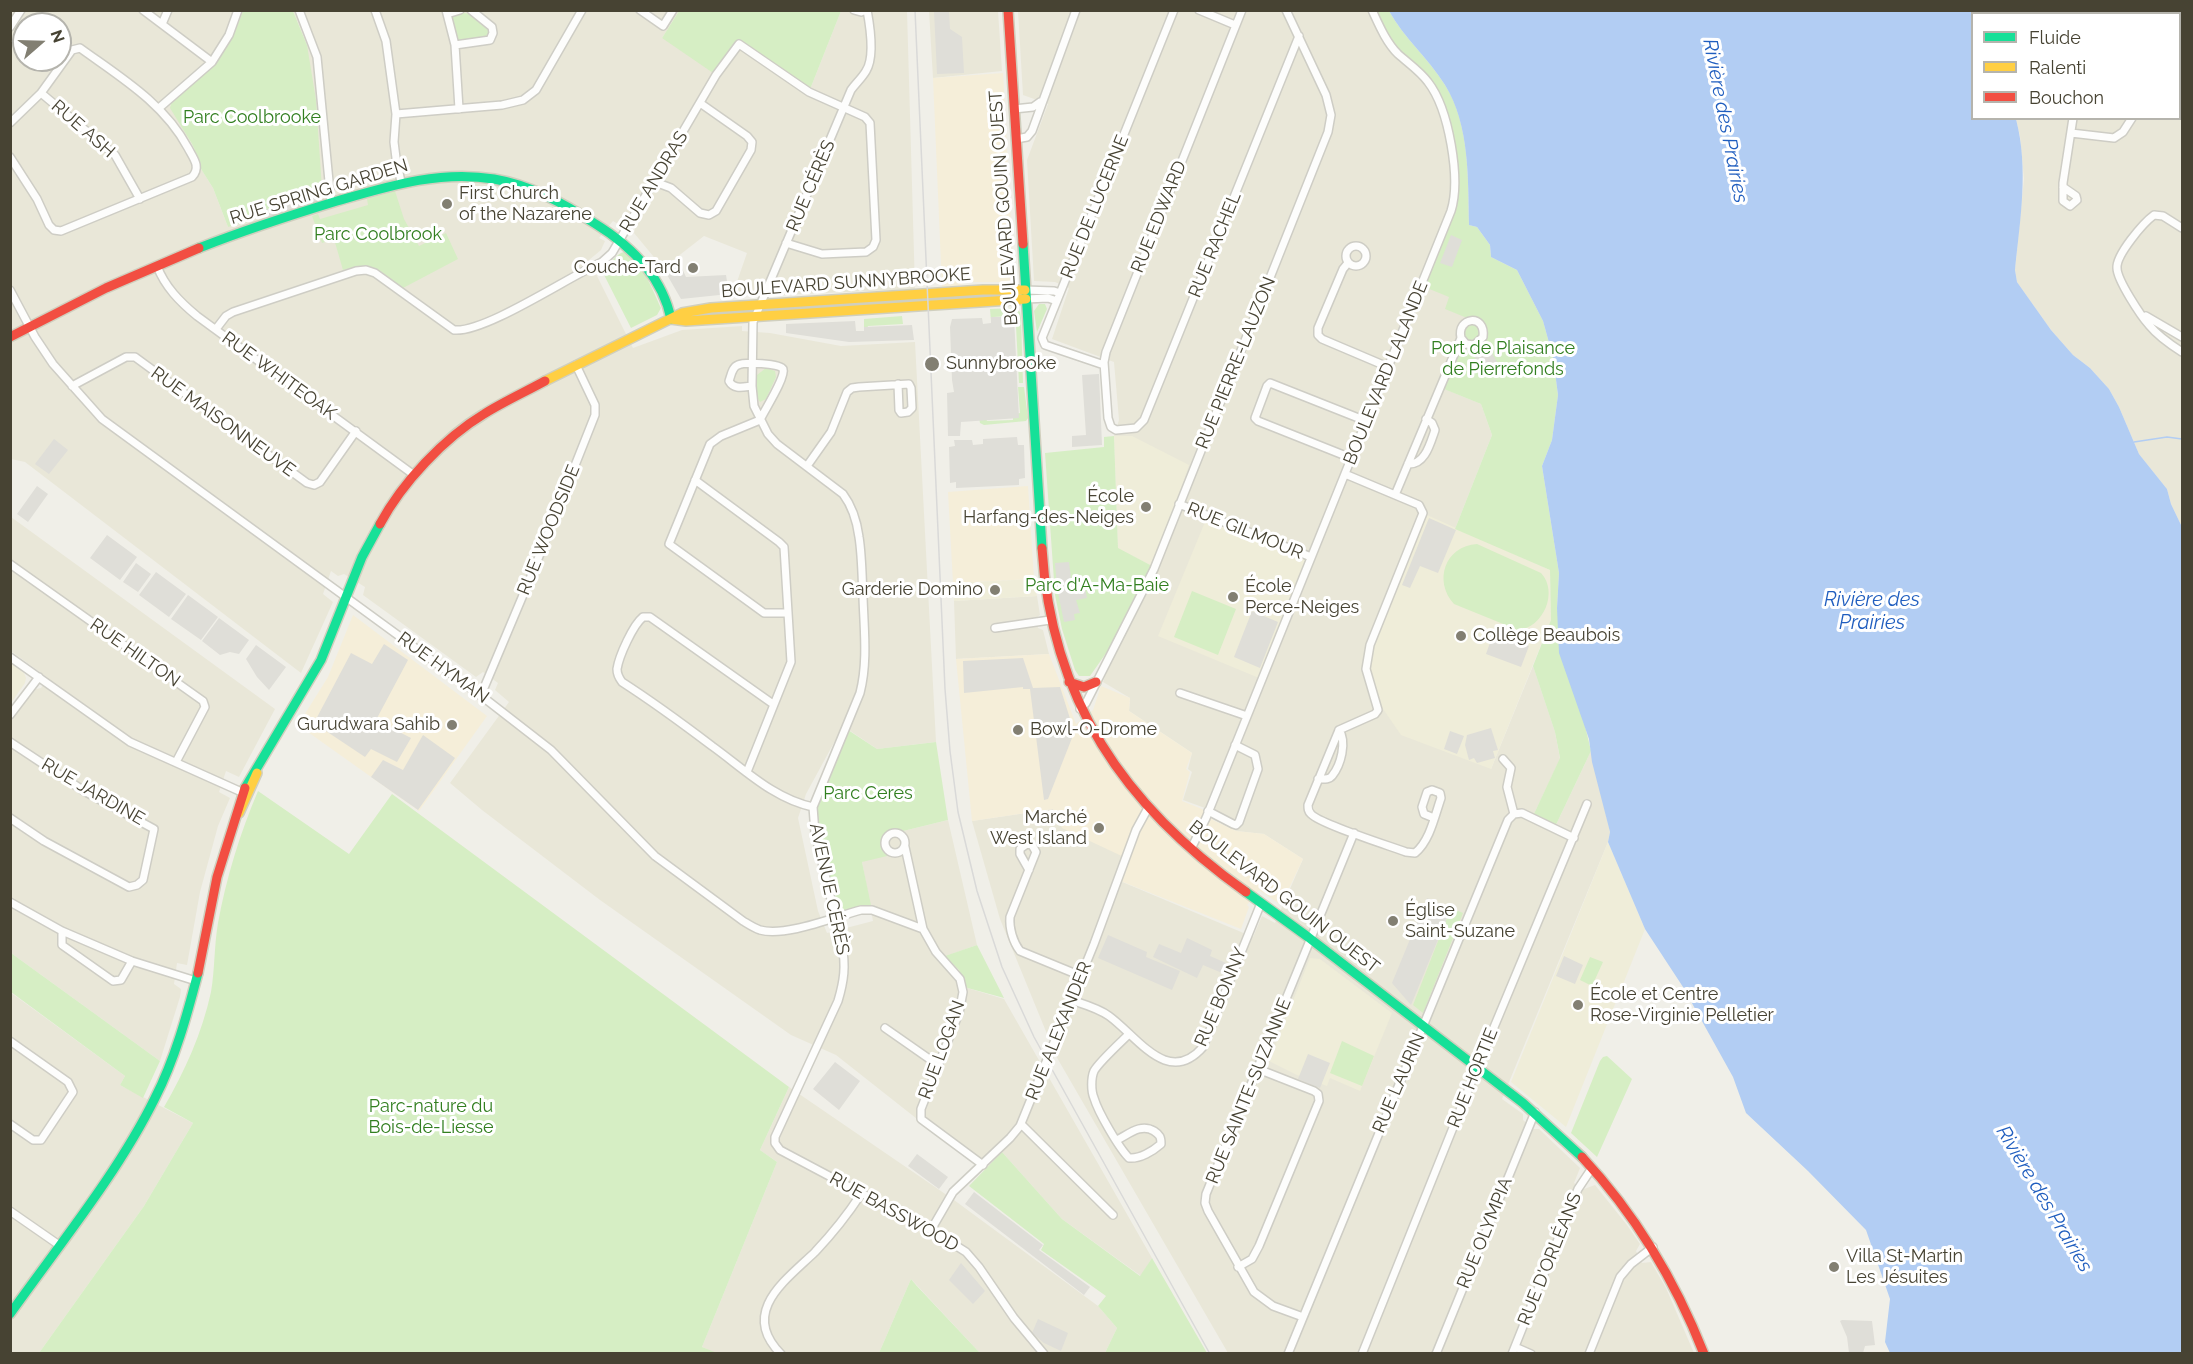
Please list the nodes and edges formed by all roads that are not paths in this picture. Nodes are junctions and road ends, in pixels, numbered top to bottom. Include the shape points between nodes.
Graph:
1 (21, 10) edge
2 (143, 10) edge
3 (168, 10) edge
4 (238, 10) edge
5 (299, 10) edge
6 (375, 10) edge
7 (460, 10) edge
8 (471, 10) edge
9 (640, 10) edge
10 (673, 10) edge
11 (854, 10) edge
12 (866, 10) edge
13 (1008, 10) edge
14 (1076, 10) edge
15 (1174, 10) edge
16 (1199, 10) edge
17 (1242, 10) edge
18 (1286, 10) edge
19 (1372, 10) edge
20 (580, 11) edge
21 (447, 12) edge
22 (162, 24) junction
23 (1235, 25) junction
24 (10, 27) edge
25 (1299, 36) junction
26 (456, 45) junction
27 (212, 62) junction
28 (41, 93) junction
29 (1044, 95) junction
30 (700, 103) junction
31 (159, 108) junction
32 (843, 108) junction
33 (1014, 108) junction
34 (459, 109) junction
35 (396, 114) junction
36 (2073, 120) edge
37 (2131, 120) edge
38 (10, 123) edge
39 (2071, 133) junction
40 (1016, 140) junction
41 (10, 157) edge
42 (401, 182) junction
43 (655, 182) junction
44 (2063, 187) dead end
45 (140, 199) junction
46 (331, 202) junction
47 (2182, 228) edge
48 (620, 239) junction
49 (786, 243) junction
50 (1348, 263) dead end
51 (157, 266) junction
52 (10, 290) edge
53 (1060, 293) junction
54 (1026, 295) junction
55 (1057, 301) junction
56 (760, 306) junction
57 (2141, 313) junction
58 (755, 316) junction
59 (671, 319) junction
60 (30, 327) junction
61 (216, 329) junction
62 (10, 337) edge
63 (2182, 337) edge
64 (1461, 338) dead end
65 (2182, 352) edge
66 (753, 364) junction
67 (576, 365) junction
68 (1104, 365) junction
69 (1388, 367) junction
70 (898, 384) dead end
71 (72, 386) junction
72 (752, 386) junction
73 (1426, 419) junction
74 (759, 420) junction
75 (1366, 421) junction
76 (1112, 429) joint
77 (356, 431) junction
78 (1351, 458) junction
79 (1408, 464) junction
80 (807, 466) junction
81 (1345, 474) junction
82 (414, 475) junction
83 (695, 480) junction
84 (1395, 495) junction
85 (1179, 504) junction
86 (1311, 557) junction
87 (10, 564) edge
88 (347, 598) junction
89 (788, 613) junction
90 (1050, 620) junction
91 (995, 628) dead end
92 (10, 657) edge
93 (39, 677) junction
94 (1069, 682) junction
95 (1096, 682) junction
96 (1180, 693) dead end
97 (481, 695) junction
98 (773, 704) junction
99 (1080, 709) junction
100 (10, 715) edge
101 (1247, 716) junction
102 (1339, 730) junction
103 (10, 742) edge
104 (1235, 745) junction
105 (1503, 759) dead end
106 (176, 762) junction
107 (747, 772) junction
108 (1318, 779) junction
109 (246, 794) junction
110 (1587, 804) dead end
111 (813, 807) junction
112 (1148, 808) junction
113 (1208, 811) junction
114 (1514, 814) junction
115 (10, 818) edge
116 (1434, 818) dead end
117 (1354, 833) junction
118 (1574, 837) junction
119 (905, 847) dead end
120 (1191, 849) junction
121 (1029, 870) dead end
122 (10, 902) edge
123 (1261, 903) junction
124 (836, 916) junction
125 (923, 929) junction
126 (62, 931) junction
127 (1310, 939) junction
128 (132, 961) junction
129 (1081, 976) junction
130 (196, 981) junction
131 (1071, 1000) junction
132 (1423, 1026) junction
133 (885, 1028) dead end
134 (1129, 1034) junction
135 (10, 1041) edge
136 (938, 1065) junction
137 (1477, 1068) junction
138 (1258, 1069) junction
139 (1534, 1112) junction
140 (10, 1124) edge
141 (1021, 1124) junction
142 (1117, 1140) junction
143 (775, 1143) joint
144 (983, 1165) junction
145 (1592, 1168) junction
146 (861, 1194) junction
147 (10, 1211) edge
148 (1113, 1215) dead end
149 (932, 1230) junction
150 (59, 1245) junction
151 (1653, 1248) junction
152 (1239, 1267) junction
153 (10, 1314) edge
154 (1303, 1317) junction
155 (1513, 1350) edge
156 (781, 1353) edge
157 (1044, 1353) edge
158 (1288, 1353) edge
159 (1362, 1353) edge
160 (1436, 1353) edge
161 (1531, 1353) edge
162 (1589, 1353) edge
163 (1702, 1353) edge

1 - 24 street
2 - 22 street
3 - 22 street
4 - 27 street via 229,35
5 - 46 street via 317,57
6 - 35 street via 386,41
7 - 21 street
8 - 26 street via 492,27 493,33 484,42
9 - 10 street via 663,26
11 - 12 street, RUE CÉRÈS
12 - 32 street, RUE CÉRÈS via 870,61
13 - 33 street, BOULEVARD GOUIN OUEST
14 - 29 street
15 - 53 street, RUE DE LUCERNE
16 - 23 street
17 - 23 street, RUE EDWARD
18 - 25 street, RUE PIERRE-LAUZON
19 - 69 street, BOULEVARD LALANDE via 1391,46 1430,84 1438,100 1448,133 1455,182 1451,211
20 - 34 street via 536,90 524,100
21 - 26 street
22 - 27 street
23 - 68 street, RUE EDWARD via 1108,346
25 - 76 street, RUE RACHEL via 1144,420 1132,430
25 - 85 street, RUE PIERRE-LAUZON via 1329,102 1328,132
26 - 34 street
27 - 31 street
28 - 31 street via 72,50 80,48
28 - 38 street
28 - 45 street, RUE ASH via 115,155
29 - 33 street via 1035,107
29 - 40 street via 1030,134
30 - 32 street, RUE ANDRAS via 739,44 795,84
30 - 43 street, RUE ANDRAS
30 - 43 street via 747,136 752,142 751,150 716,211 709,215 700,213 671,188
31 - 45 street via 182,135 197,165 196,172
32 - 49 street, RUE CÉRÈS
32 - 49 street, RUE ANDRAS via 870,123 876,240 866,252 822,254
33 - 40 street, BOULEVARD GOUIN OUEST
34 - 35 street
35 - 42 street via 394,142
36 - 39 street
37 - 39 street via 2114,138
39 - 44 street
40 - 54 street, BOULEVARD GOUIN OUEST
41 - 45 street via 54,230 62,231
42 - 46 street, RUE SPRING GARDEN
42 - 48 street, RUE SPRING GARDEN via 452,176 507,182 557,201
43 - 48 street, RUE ANDRAS
46 - 51 street, RUE SPRING GARDEN via 254,227
47 - 57 street via 2154,215 2118,259 2116,270
48 - 59 street, RUE SPRING GARDEN via 649,268
48 - 61 street, RUE ANDRAS via 602,262 464,331 454,330 366,270 232,312
49 - 56 street, RUE CÉRÈS
50 - 69 street via 1318,335
51 - 60 street, RUE SPRING GARDEN
51 - 61 street, RUE WHITEOAK via 175,295
52 - 60 street, RUE HYMAN
53 - 54 street, BOULEVARD SUNNYBROOKE
53 - 55 street, RUE DE LUCERNE
54 - 55 street, BOULEVARD SUNNYBROOKE
54 - 56 street, BOULEVARD SUNNYBROOKE via 994,290
54 - 58 street, BOULEVARD SUNNYBROOKE
54 - 90 street, BOULEVARD GOUIN OUEST via 1042,568
55 - 68 street, RUE DE LUCERNE via 1043,335 1044,344
56 - 58 street, RUE CÉRÈS
56 - 59 street, BOULEVARD SUNNYBROOKE via 697,310
57 - 63 street
57 - 65 street via 2149,325
58 - 59 street, BOULEVARD SUNNYBROOKE
58 - 66 street, RUE CÉRÈS
59 - 67 street, BOULEVARD SUNNYBROOKE
60 - 62 street, RUE SPRING GARDEN
60 - 71 street, RUE HYMAN
61 - 77 street, RUE WHITEOAK
64 - 73 street
66 - 72 street, RUE CÉRÈS
66 - 72 street via 738,364 729,381 737,388
66 - 74 street via 779,365 783,372
67 - 82 street, BOULEVARD SUNNYBROOKE via 478,418
67 - 97 street, RUE WOODSIDE via 595,405 595,415
68 - 76 street, RUE EDWARD
69 - 75 street, BOULEVARD LALANDE
70 - 80 street via 852,388 847,392 831,432
71 - 77 street, RUE MAISONNEUVE via 126,357 135,357 314,485
71 - 88 street, RUE HYMAN via 102,419
72 - 74 street, RUE CÉRÈS
73 - 79 street
73 - 79 street via 1435,430 1430,443 1421,461
74 - 80 street, AVENUE CÉRÈS via 777,444
74 - 83 street via 715,439
75 - 78 street, BOULEVARD LALANDE
75 - 78 street via 1270,383 1255,412 1258,421
77 - 82 street, RUE WHITEOAK
78 - 81 street, BOULEVARD LALANDE
79 - 84 street
80 - 111 street, AVENUE CÉRÈS via 843,494 851,507 859,535 865,641 860,693
81 - 84 street
81 - 86 street, BOULEVARD LALANDE
82 - 88 street, BOULEVARD SUNNYBROOKE via 376,529
83 - 89 street via 783,547
83 - 89 street via 669,544 764,613
84 - 102 street via 1419,505 1423,513 1370,645 1366,669 1378,710
85 - 86 street, RUE GILMOUR
85 - 95 street, RUE PIERRE-LAUZON via 1149,579
86 - 101 street, BOULEVARD LALANDE
87 - 106 street, RUE HILTON via 203,701 205,707
88 - 97 street, RUE HYMAN
88 - 109 street, BOULEVARD SUNNYBROOKE via 316,670 247,782
89 - 98 street via 791,662
90 - 91 street
90 - 94 street, BOULEVARD GOUIN OUEST
92 - 93 street
93 - 100 street
93 - 106 street via 130,742
94 - 95 street via 1084,687
94 - 99 street, BOULEVARD GOUIN OUEST
95 - 99 street, RUE PIERRE-LAUZON
96 - 101 street
97 - 124 street, RUE HYMAN via 551,750 655,856 743,921 775,932
98 - 107 street
98 - 107 street via 650,617 642,616 635,623 617,668 622,682
99 - 112 street, BOULEVARD GOUIN OUEST via 1114,766
101 - 104 street, BOULEVARD LALANDE
102 - 108 street
102 - 108 street via 1344,746 1333,775
103 - 115 street, RUE JARDINE via 84,791 154,829 142,880 129,887 44,842
104 - 113 street, BOULEVARD LALANDE
104 - 113 street via 1255,755 1258,769 1239,822 1233,824
105 - 114 street via 1511,768 1507,787
106 - 109 street
107 - 111 street via 783,797
108 - 117 street via 1308,805 1311,814
109 - 130 street, BOULEVARD SUNNYBROOKE via 214,886
110 - 118 street, RUE HORTIE
111 - 124 street, AVENUE CÉRÈS via 815,833
112 - 120 street, BOULEVARD GOUIN OUEST
112 - 129 street, RUE ALEXANDER
113 - 120 street, BOULEVARD LALANDE
114 - 118 street via 1521,813
114 - 132 street, RUE LAURIN via 1508,820
116 - 117 street via 1422,847 1415,853
117 - 127 street, RUE SAINTE-SUZANNE
118 - 137 street, RUE HORTIE
119 - 125 street, RUE LOGAN
120 - 123 street, BOULEVARD GOUIN OUEST
121 - 129 street via 1009,924 1016,945 1020,951
122 - 126 street
123 - 127 street, BOULEVARD GOUIN OUEST
123 - 134 street, RUE BONNY via 1197,1054 1186,1061 1162,1061
124 - 125 street, RUE HYMAN via 872,910
124 - 143 street, AVENUE CÉRÈS via 845,963 844,980
125 - 136 street, RUE LOGAN via 936,952 960,979 963,992 959,1013
126 - 128 street
126 - 128 street via 62,945 113,981 121,980
127 - 132 street, BOULEVARD GOUIN OUEST
127 - 138 street, RUE SAINTE-SUZANNE
128 - 130 street
129 - 131 street, RUE ALEXANDER
130 - 150 street, BOULEVARD SUNNYBROOKE via 182,1034 156,1097 124,1154
131 - 134 street, RUE BONNY via 1108,1016
131 - 141 street, RUE ALEXANDER
132 - 137 street, BOULEVARD GOUIN OUEST
132 - 154 street, RUE LAURIN
133 - 136 street
134 - 142 street via 1094,1071 1092,1087 1094,1099
135 - 140 street via 68,1082 73,1092 41,1140 33,1140
136 - 144 street, RUE LOGAN via 921,1109 921,1119
137 - 139 street, BOULEVARD GOUIN OUEST
137 - 159 street, RUE HORTIE
138 - 152 street, RUE SAINTE-SUZANNE via 1205,1203
138 - 152 street via 1314,1091 1319,1101 1259,1246 1252,1258
139 - 145 street, BOULEVARD GOUIN OUEST
139 - 160 street, RUE OLYMPIA
141 - 144 street, RUE ALEXANDER
141 - 148 street
142 - 142 street via 1129,1158 1159,1146 1162,1140 1144,1127
143 - 146 street, RUE BASSWOOD via 780,1150
144 - 149 street, RUE ALEXANDER via 953,1192
145 - 151 street, BOULEVARD GOUIN OUEST
145 - 155 street, RUE D'ORLÉANS via 1578,1189
146 - 149 street, RUE BASSWOOD
146 - 156 street via 831,1234 772,1295 765,1322 772,1344
147 - 150 street
149 - 157 street, RUE BASSWOOD via 966,1252
150 - 153 street, BOULEVARD SUNNYBROOKE
151 - 162 street via 1620,1277
151 - 163 street, BOULEVARD GOUIN OUEST via 1681,1298
152 - 154 street, RUE SAINTE-SUZANNE via 1264,1301
154 - 158 street, RUE LAURIN
155 - 161 street

